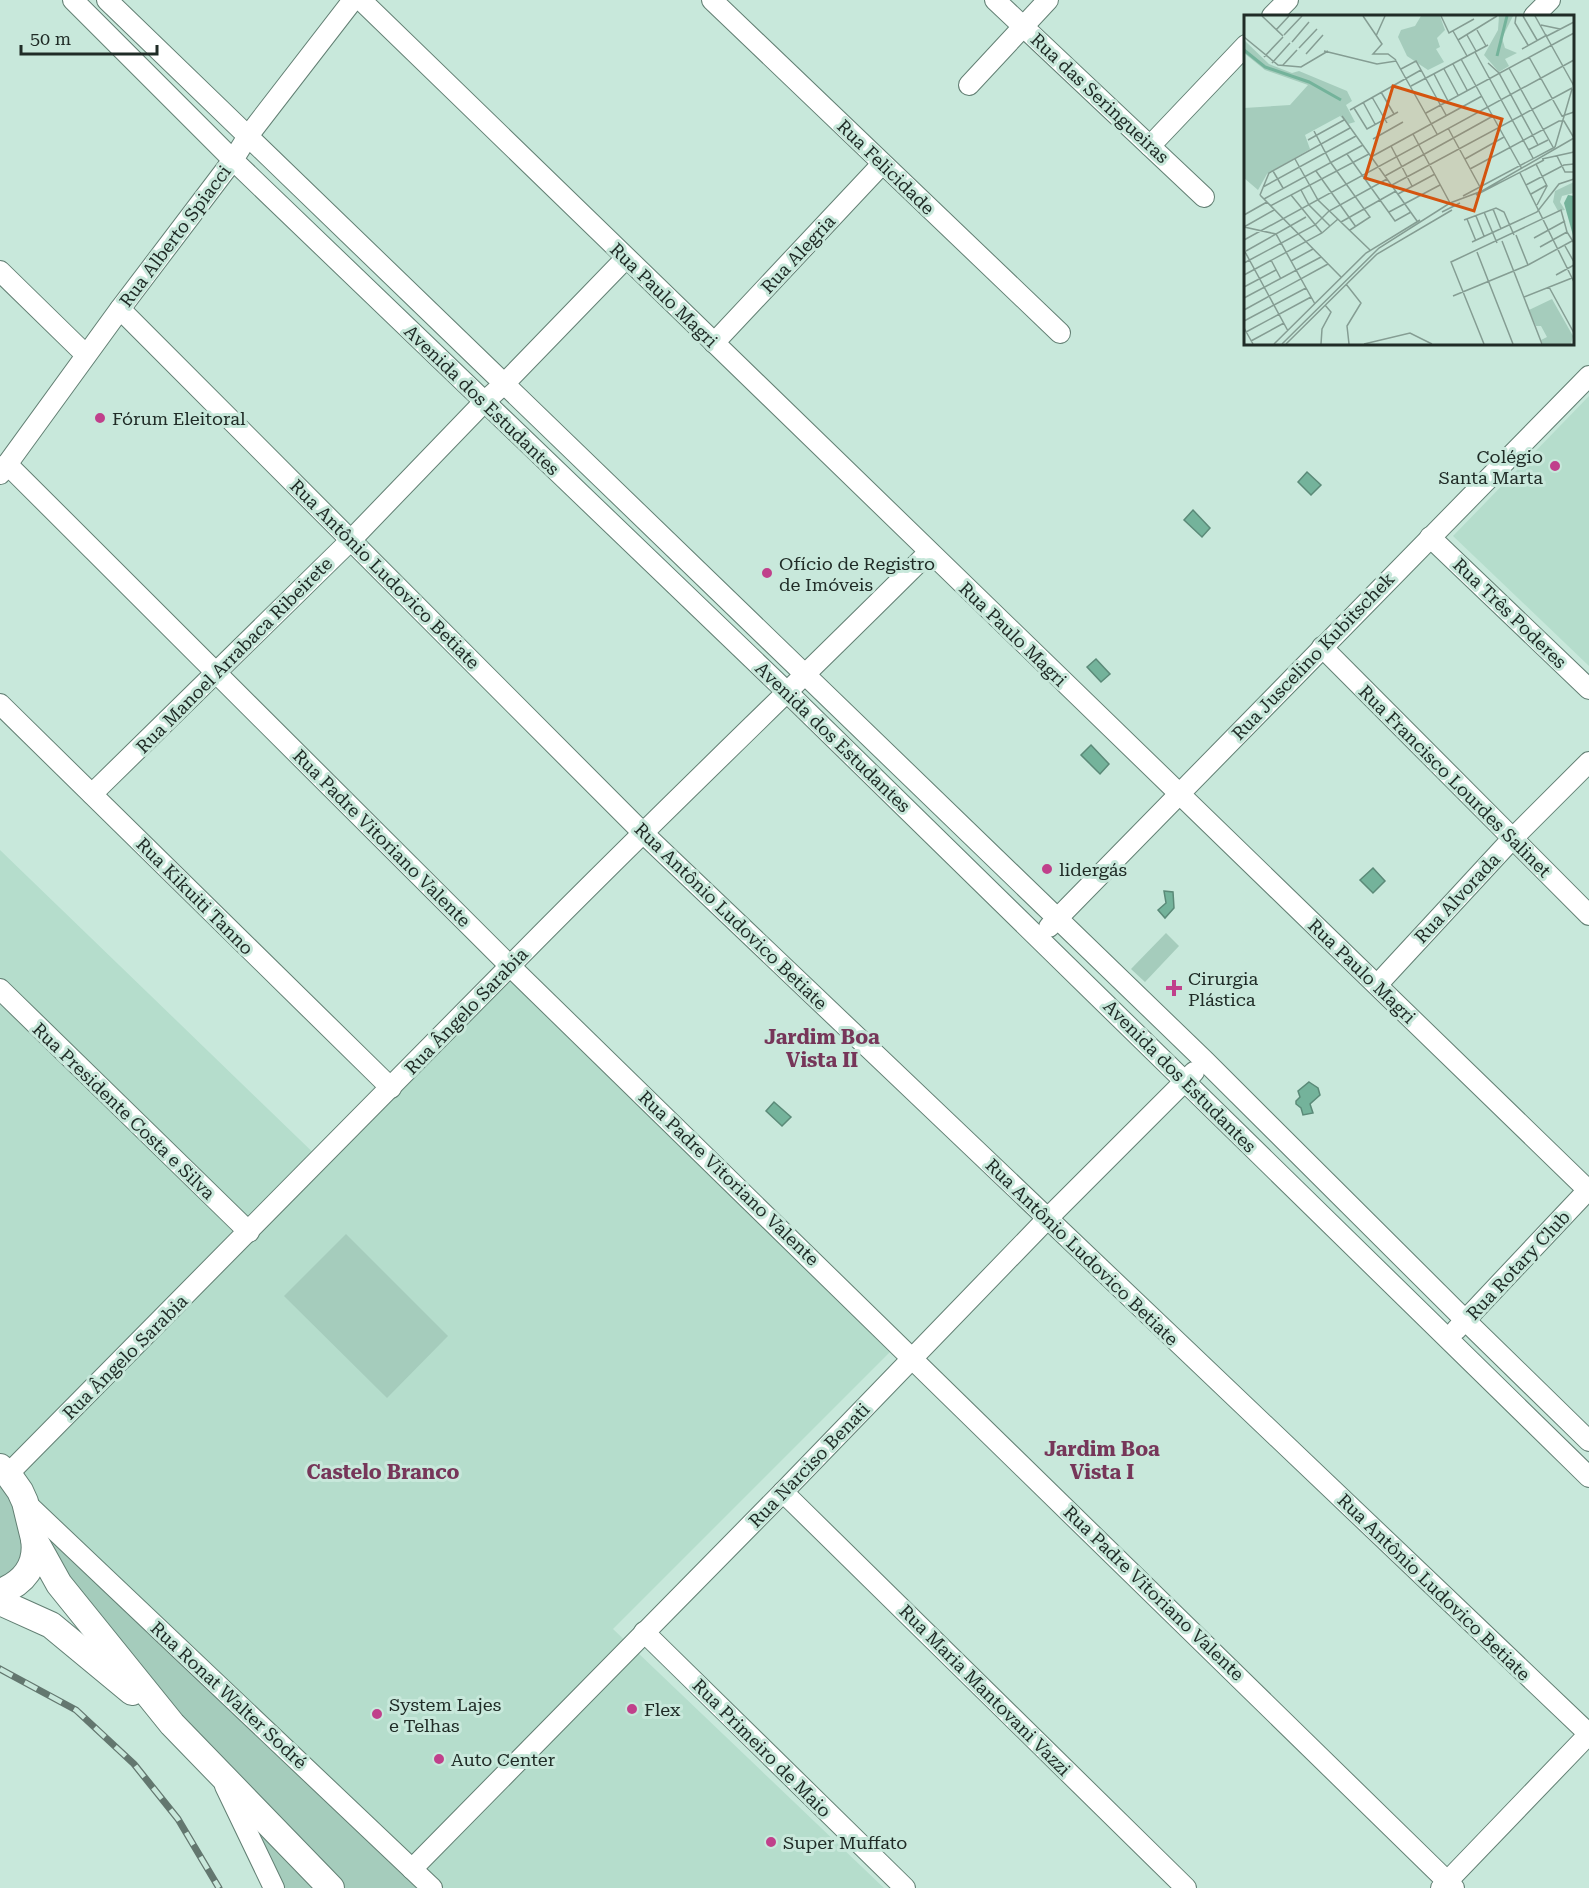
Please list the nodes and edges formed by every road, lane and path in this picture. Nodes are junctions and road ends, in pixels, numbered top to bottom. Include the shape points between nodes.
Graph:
1 (73, 0) edge
2 (107, 0) edge
3 (353, 0) edge
4 (361, 0) edge
5 (712, 0) edge
6 (995, 0) edge
7 (1048, 0) edge
8 (1288, 0) edge
9 (1550, 0) edge
10 (1273, 15) edge
11 (1535, 15) edge
12 (1024, 27) junction
13 (1244, 46) edge
14 (969, 85) dead end
15 (248, 136) junction
16 (1150, 146) junction
17 (233, 160) junction
18 (882, 164) junction
19 (1204, 197) dead end
20 (626, 258) junction
21 (0, 271) edge
22 (120, 309) junction
23 (1060, 333) dead end
24 (714, 343) junction
25 (87, 355) junction
26 (1589, 376) edge
27 (504, 384) junction
28 (484, 402) junction
29 (4, 469) edge
30 (1430, 537) junction
31 (351, 540) junction
32 (929, 552) junction
33 (1322, 647) junction
34 (216, 673) junction
35 (805, 676) junction
36 (1589, 689) edge
37 (788, 693) junction
38 (0, 704) edge
39 (1589, 762) edge
40 (1178, 794) junction
41 (92, 795) junction
42 (643, 833) junction
43 (1512, 839) junction
44 (1589, 915) edge
45 (1057, 918) junction
46 (1039, 938) junction
47 (510, 966) junction
48 (1377, 985) junction
49 (0, 989) edge
50 (1205, 1061) junction
51 (1185, 1081) junction
52 (391, 1088) junction
53 (1589, 1190) edge
54 (1047, 1219) junction
55 (249, 1232) junction
56 (1465, 1320) junction
57 (1447, 1339) junction
58 (914, 1358) junction
59 (1589, 1441) edge
60 (4, 1471) edge
61 (1588, 1474) edge
62 (783, 1492) junction
63 (25, 1502) junction
64 (34, 1539) junction
65 (0, 1592) edge
66 (0, 1602) edge
67 (644, 1632) junction
68 (172, 1724) junction
69 (1589, 1734) edge
70 (219, 1773) junction
71 (412, 1869) junction
72 (1448, 1886) edge
73 (274, 1888) edge
74 (331, 1888) edge
75 (432, 1888) edge
76 (905, 1888) edge
77 (1186, 1888) edge

1 - 17 street, Avenida dos Estudantes
2 - 15 street, Avenida dos Estudantes
3 - 15 street, Rua Alberto Spiacci
4 - 20 street, Rua Paulo Magri
5 - 18 street, Rua Felicidade
6 - 12 street, Rua das Seringueiras
7 - 12 street
8 - 10 street
9 - 11 street
12 - 14 street
12 - 16 street, Rua das Seringueiras
13 - 16 street
15 - 17 street, Rua Alberto Spiacci
15 - 27 street, Avenida dos Estudantes
16 - 19 street, Rua das Seringueiras
17 - 22 street, Rua Alberto Spiacci
17 - 28 street, Avenida dos Estudantes
18 - 23 street, Rua Felicidade
18 - 24 street, Rua Alegria
20 - 24 street, Rua Paulo Magri
20 - 27 street, Rua Manoel Arrabaca Ribeirete
21 - 25 street
22 - 25 street, Rua Alberto Spiacci
22 - 31 street, Rua Antônio Ludovico Betiate
24 - 32 street, Rua Paulo Magri
25 - 29 street, Rua Alberto Spiacci
26 - 30 street, Rua Juscelino Kubitschek
27 - 28 street, Rua Manoel Arrabaca Ribeirete
27 - 35 street, Avenida dos Estudantes
28 - 31 street, Rua Manoel Arrabaca Ribeirete
28 - 37 street, Avenida dos Estudantes
29 - 34 street, Rua Padre Vitoriano Valente
30 - 33 street, Rua Juscelino Kubitschek
30 - 36 street, Rua Três Poderes
31 - 34 street, Rua Manoel Arrabaca Ribeirete
31 - 42 street, Rua Antônio Ludovico Betiate
32 - 35 street, Rua Ângelo Sarabia
32 - 40 street, Rua Paulo Magri
33 - 40 street, Rua Juscelino Kubitschek
33 - 43 street, Rua Francisco Lourdes Salinet
34 - 41 street, Rua Manoel Arrabaca Ribeirete
34 - 47 street, Rua Padre Vitoriano Valente
35 - 37 street, Rua Ângelo Sarabia
35 - 45 street, Avenida dos Estudantes
37 - 42 street, Rua Ângelo Sarabia
37 - 46 street, Avenida dos Estudantes
38 - 41 street, Rua Kikuiti Tanno
39 - 43 street, Rua Alvorada
40 - 45 street, Rua Juscelino Kubitschek
40 - 48 street, Rua Paulo Magri
41 - 52 street, Rua Kikuiti Tanno
42 - 47 street, Rua Ângelo Sarabia
42 - 54 street, Rua Antônio Ludovico Betiate
43 - 44 street, Rua Francisco Lourdes Salinet
43 - 48 street, Rua Alvorada
45 - 46 street, Rua Juscelino Kubitschek
45 - 50 street, Avenida dos Estudantes
46 - 51 street, Avenida dos Estudantes
47 - 52 street, Rua Ângelo Sarabia
47 - 58 street, Rua Padre Vitoriano Valente
48 - 53 street, Rua Paulo Magri
49 - 55 street, Rua Presidente Costa e Silva
50 - 51 street, Rua Narciso Benati
50 - 56 street, Avenida dos Estudantes
51 - 54 street, Rua Narciso Benati
51 - 57 street, Avenida dos Estudantes
52 - 55 street, Rua Ângelo Sarabia
53 - 56 street, Rua Rotary Club
54 - 58 street, Rua Narciso Benati
54 - 69 street, Rua Antônio Ludovico Betiate
55 - 60 street, Rua Ângelo Sarabia
56 - 57 street, Rua Rotary Club
56 - 59 street, Avenida dos Estudantes
57 - 61 street, Avenida dos Estudantes
58 - 62 street, Rua Narciso Benati
58 - 72 street, Rua Padre Vitoriano Valente
60 - 63 main road
62 - 67 street, Rua Narciso Benati
62 - 77 street, Rua Maria Mantovani Vazzi
63 - 64 main road
63 - 71 street, Rua Ronat Walter Sodré
64 - 65 main road via 35,1555 30,1569 21,1583
64 - 68 main road via 59,1584
66 - 68 main road via 51,1625
67 - 71 street, Rua Narciso Benati
67 - 76 street, Rua Primeiro de Maio
68 - 70 main road
69 - 72 street
70 - 73 street
70 - 74 main road
71 - 75 street, Rua Ronat Walter Sodré

